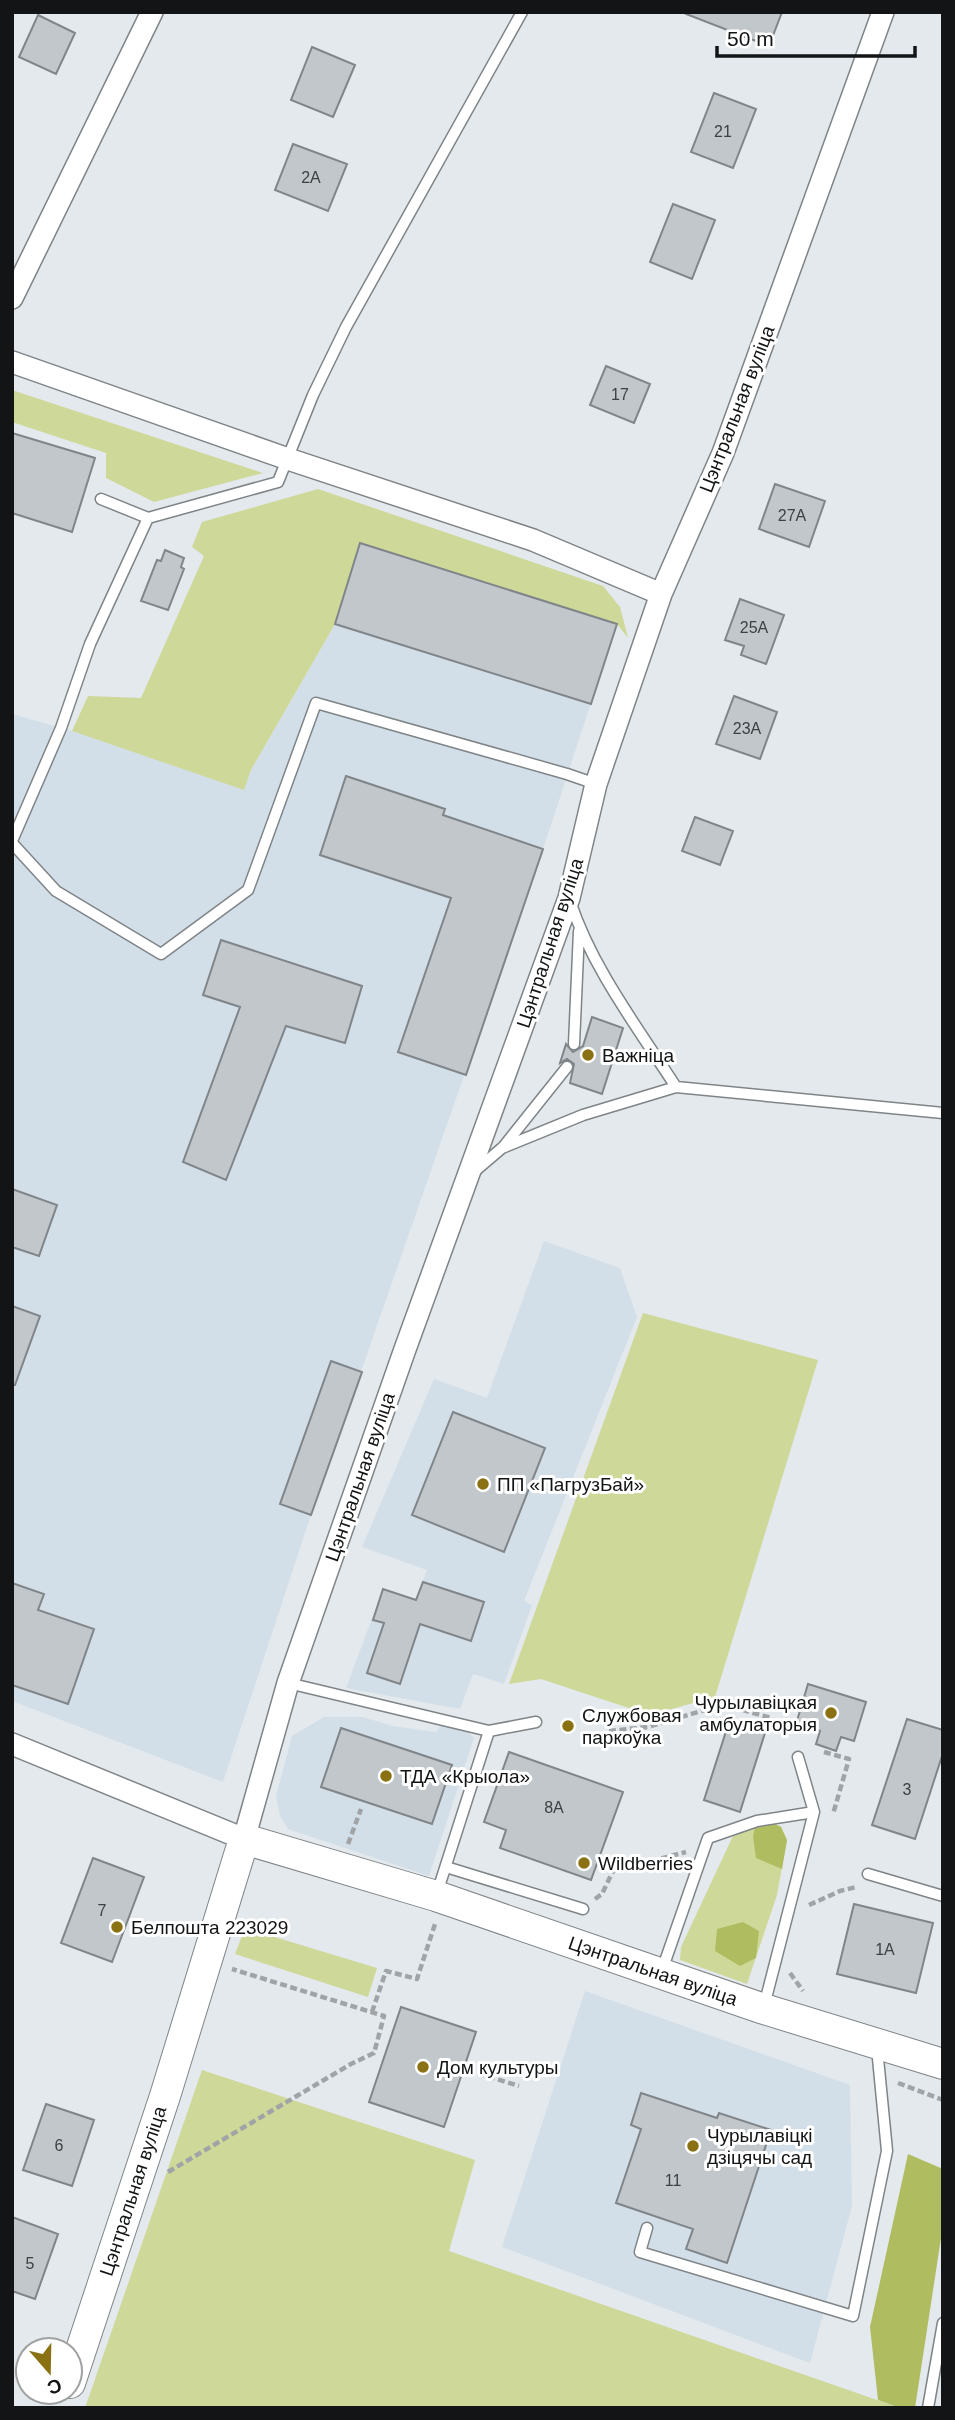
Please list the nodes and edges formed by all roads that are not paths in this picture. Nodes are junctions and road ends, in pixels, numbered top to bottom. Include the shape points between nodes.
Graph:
1 (152, 12) edge
2 (522, 12) edge
3 (883, 12) edge
4 (12, 298) edge
5 (12, 362) edge
6 (288, 459) junction
7 (101, 499) dead end
8 (148, 518) junction
9 (661, 594) junction
10 (596, 784) junction
11 (12, 842) edge
12 (569, 898) junction
13 (579, 929) junction
14 (575, 1044) dead end
15 (567, 1067) dead end
16 (676, 1087) junction
17 (943, 1113) edge
18 (502, 1148) junction
19 (470, 1175) junction
20 (288, 1683) junction
21 (536, 1722) dead end
22 (489, 1731) junction
23 (12, 1744) edge
24 (798, 1757) dead end
25 (814, 1812) junction
26 (244, 1839) junction
27 (446, 1867) junction
28 (867, 1874) dead end
29 (943, 1896) edge
30 (436, 1907) junction
31 (583, 1909) road end
32 (661, 1973) junction
33 (764, 2008) junction
34 (877, 2045) junction
35 (943, 2064) edge
36 (647, 2228) dead end
37 (943, 2323) edge
38 (84, 2341) edge
39 (928, 2408) edge

1 - 4 street
2 - 6 lane via 346,327
3 - 9 street, Цэнтральная вуліца via 723,453
5 - 6 street
6 - 8 lane via 278,482
6 - 9 street via 533,540
7 - 8 lane
8 - 11 lane via 90,644 61,728
9 - 10 street, Цэнтральная вуліца
10 - 11 lane via 316,704 247,890 161,954 56,891
10 - 12 street, Цэнтральная вуліца
12 - 13 lane
12 - 19 street, Цэнтральная вуліца
13 - 14 lane
13 - 16 lane
15 - 18 lane
16 - 17 lane
16 - 18 lane via 583,1115
18 - 19 lane
19 - 20 street, Цэнтральная вуліца
20 - 22 lane
20 - 26 street, Цэнтральная вуліца
21 - 22 lane
22 - 27 lane
23 - 26 street
24 - 25 lane
25 - 32 lane via 757,1821 708,1838
25 - 33 lane
26 - 30 street, Цэнтральная вуліца via 340,1868
26 - 38 street, Цэнтральная вуліца
27 - 30 lane
27 - 31 lane
28 - 29 lane
30 - 32 street, Цэнтральная вуліца
32 - 33 street, Цэнтральная вуліца
33 - 34 street, Цэнтральная вуліца
34 - 35 street, Цэнтральная вуліца
34 - 36 lane via 887,2151 853,2316 640,2252
37 - 39 lane

